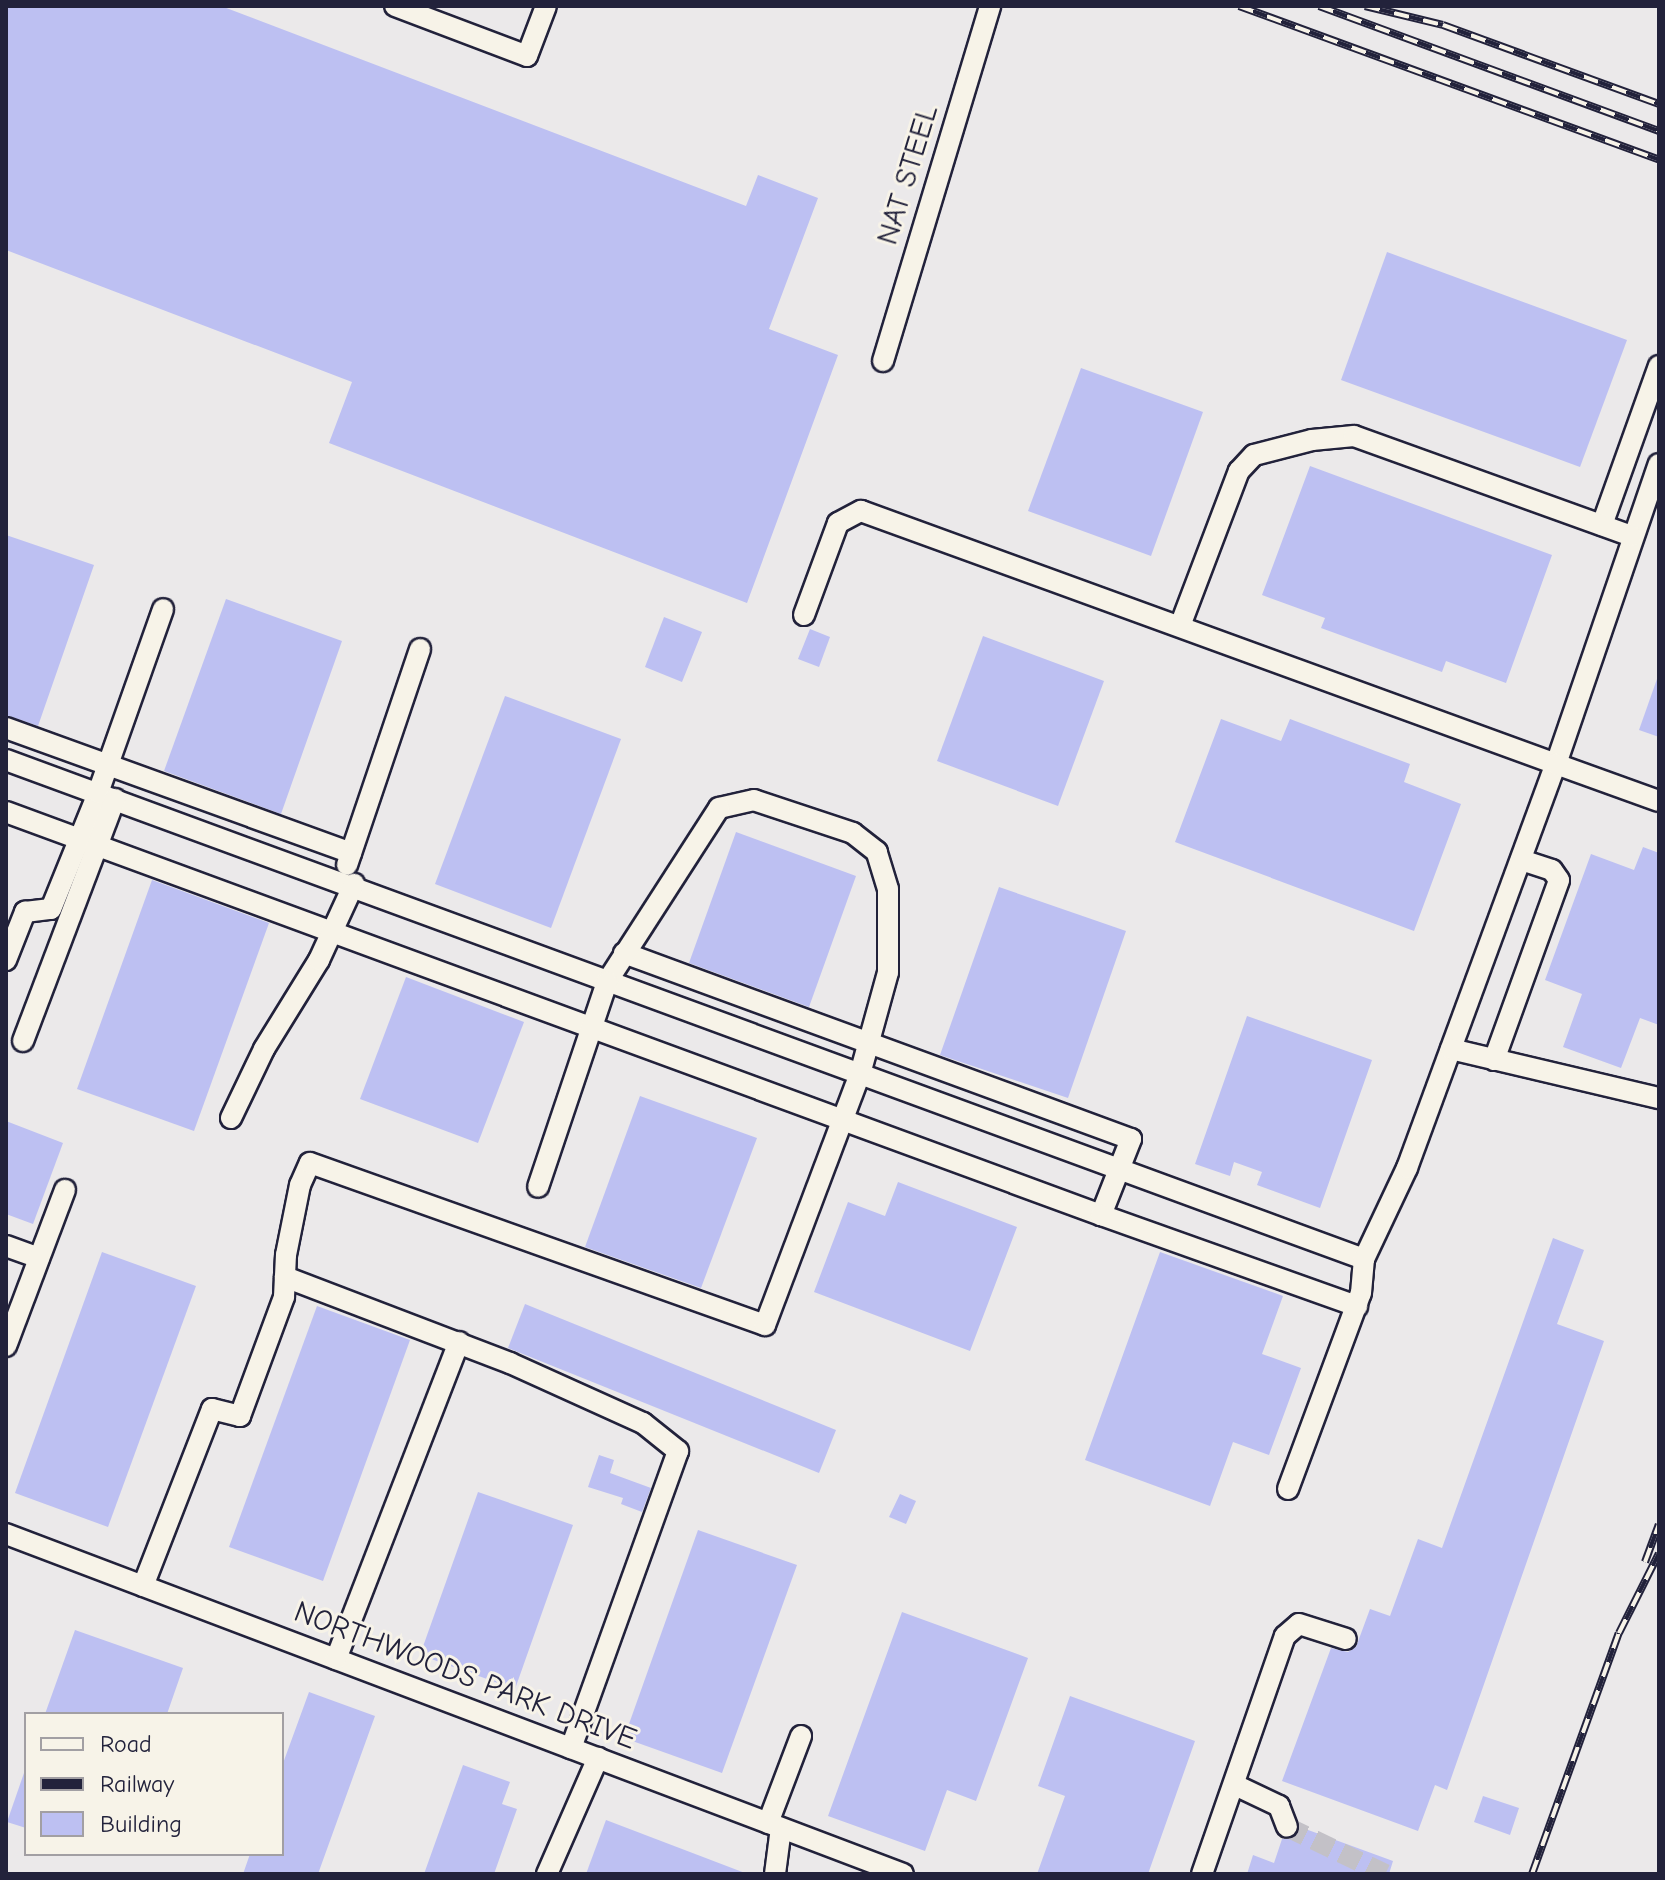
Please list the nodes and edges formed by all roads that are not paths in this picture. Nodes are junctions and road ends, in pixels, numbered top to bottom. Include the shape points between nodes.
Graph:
1 (395, 6) edge
2 (546, 6) edge
3 (990, 6) edge
4 (883, 361) dead end
5 (1659, 366) edge
6 (1659, 464) edge
7 (1602, 525) junction
8 (1632, 536) junction
9 (163, 609) dead end
10 (804, 615) dead end
11 (1180, 626) junction
12 (420, 649) dead end
13 (6, 728) edge
14 (6, 760) edge
15 (108, 764) junction
16 (1556, 764) junction
17 (107, 796) junction
18 (1659, 801) edge
19 (6, 812) edge
20 (88, 843) junction
21 (351, 853) junction
22 (1521, 860) junction
23 (348, 882) junction
24 (332, 932) junction
25 (624, 953) junction
26 (6, 960) edge
27 (607, 982) junction
28 (590, 1027) junction
29 (23, 1041) dead end
30 (869, 1044) junction
31 (1451, 1049) junction
32 (1494, 1060) junction
33 (860, 1074) junction
34 (1659, 1098) edge
35 (231, 1118) dead end
36 (843, 1118) junction
37 (1118, 1169) junction
38 (538, 1187) dead end
39 (65, 1190) dead end
40 (1101, 1215) junction
41 (6, 1246) edge
42 (39, 1258) junction
43 (1364, 1259) junction
44 (285, 1277) junction
45 (1357, 1306) junction
46 (459, 1342) junction
47 (6, 1346) edge
48 (1288, 1489) dead end
49 (6, 1534) edge
50 (143, 1586) junction
51 (1346, 1639) dead end
52 (336, 1659) junction
53 (801, 1736) dead end
54 (571, 1748) junction
55 (598, 1758) junction
56 (1235, 1785) junction
57 (774, 1825) junction
58 (1287, 1827) tunnel mouth
59 (547, 1874) edge
60 (775, 1874) edge
61 (903, 1874) edge
62 (1202, 1874) edge

1 - 2 street via 527,56
3 - 4 street, NAT STEEL
5 - 7 street
6 - 8 street
7 - 8 street
7 - 11 street via 1354,436 1271,450 1254,455 1239,471
8 - 16 street
9 - 15 street
10 - 11 street via 838,523 861,511
11 - 16 street
12 - 21 street
13 - 15 street
14 - 17 street
15 - 17 street
15 - 21 street
16 - 18 street
16 - 22 street
17 - 20 street
17 - 23 street
19 - 20 street
20 - 24 street
20 - 26 street via 51,909 25,912
20 - 29 street
21 - 23 street
22 - 31 street
22 - 32 street via 1552,870 1559,880
23 - 24 street
23 - 27 street
24 - 28 street
24 - 35 street
25 - 27 street
25 - 30 street
25 - 30 street via 719,808 754,800 853,833 877,852 888,889 888,972
27 - 28 street
27 - 33 street
28 - 36 street
28 - 38 street
30 - 33 street
30 - 37 street via 1131,1139
31 - 32 street
31 - 43 street via 1407,1168
32 - 34 street
33 - 36 street
33 - 37 street
36 - 40 street
36 - 44 street via 765,1325 310,1163 300,1185
37 - 40 street
37 - 43 street
39 - 42 street
40 - 45 street
41 - 42 street
42 - 47 street
43 - 45 street
44 - 46 street
44 - 50 street via 284,1297 240,1416 212,1409
45 - 48 street
46 - 52 street
46 - 54 street via 643,1423 678,1451
49 - 50 street, NORTHWOODS PARK DRIVE
50 - 52 street, NORTHWOODS PARK DRIVE
51 - 56 street via 1299,1624 1285,1636
52 - 54 street, NORTHWOODS PARK DRIVE
53 - 57 street
54 - 55 street, NORTHWOODS PARK DRIVE
55 - 57 street, NORTHWOODS PARK DRIVE
55 - 59 street
56 - 58 street via 1279,1806
56 - 62 street
57 - 60 street
57 - 61 street, NORTHWOODS PARK DRIVE

